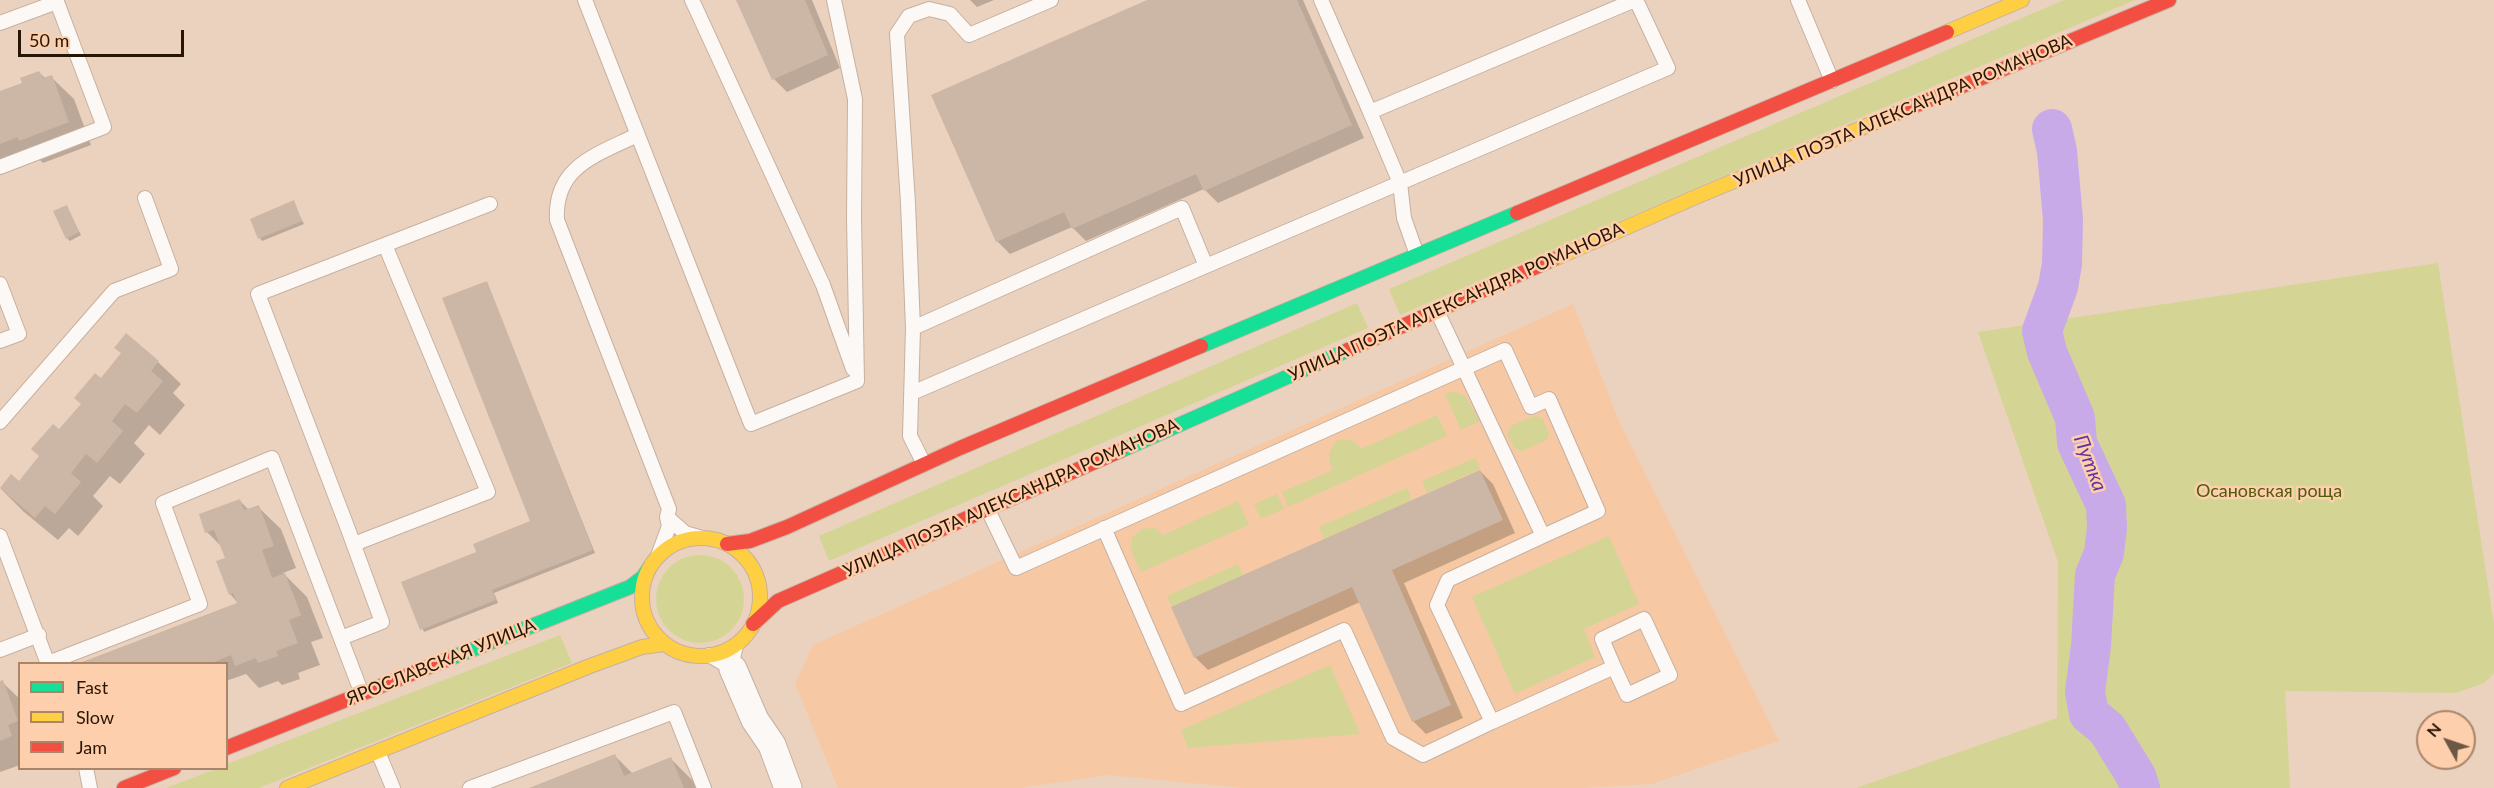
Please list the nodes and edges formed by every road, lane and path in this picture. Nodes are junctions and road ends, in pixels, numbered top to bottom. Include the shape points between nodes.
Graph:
1 (585, 0) edge
2 (692, 0) edge
3 (834, 0) edge
4 (1051, 0) edge
5 (1321, 0) edge
6 (1635, 0) edge
7 (1798, 0) edge
8 (2022, 0) edge
9 (2169, 0) edge
10 (929, 5) edge
11 (0, 23) edge
12 (1832, 81) junction
13 (1370, 112) junction
14 (637, 135) junction
15 (0, 167) edge
16 (1400, 183) junction
17 (146, 198) dead end
18 (490, 204) dead end
19 (385, 245) junction
20 (1417, 255) junction
21 (1206, 266) junction
22 (0, 284) edge
23 (1437, 311) junction
24 (913, 328) junction
25 (0, 341) edge
26 (1465, 368) junction
27 (857, 381) junction
28 (912, 393) junction
29 (0, 422) edge
30 (924, 464) junction
31 (987, 508) junction
32 (667, 517) junction
33 (1104, 528) junction
34 (0, 536) edge
35 (1543, 536) junction
36 (702, 537) junction
37 (354, 544) junction
38 (727, 544) junction
39 (654, 562) junction
40 (753, 624) junction
41 (39, 635) junction
42 (341, 638) junction
43 (664, 644) junction
44 (0, 650) edge
45 (709, 656) junction
46 (734, 657) junction
47 (48, 662) edge
48 (51, 662) edge
49 (1614, 667) junction
50 (362, 694) junction
51 (1492, 722) junction
52 (228, 747) edge
53 (378, 752) junction
54 (86, 770) edge
55 (169, 770) edge
56 (90, 788) edge
57 (124, 788) edge
58 (287, 788) edge
59 (393, 788) edge
60 (470, 788) edge
61 (704, 788) edge
62 (788, 788) edge

1 - 14 lane
2 - 27 lane via 822,285
3 - 27 lane via 855,99
4 - 10 lane via 969,35 950,14
5 - 13 lane
6 - 13 lane
6 - 16 lane via 1668,69
7 - 12 lane
8 - 12 main road
9 - 23 main road, УЛИЦА ПОЭТА АЛЕКСАНДРА РОМАНОВА via 1698,196
10 - 24 lane via 909,16 897,34
11 - 15 lane via 57,2 104,127
12 - 20 main road
13 - 16 lane
14 - 27 lane via 751,424
14 - 32 lane via 579,164 568,177 556,208 557,220 669,509
16 - 20 lane via 1404,218
16 - 21 lane
17 - 29 lane via 171,269 114,291
18 - 19 lane
19 - 37 lane via 258,294
19 - 37 lane via 488,492
20 - 30 main road
21 - 24 lane via 1182,208
21 - 28 lane
22 - 25 lane via 19,334
23 - 26 lane
23 - 31 main road, УЛИЦА ПОЭТА АЛЕКСАНДРА РОМАНОВА
24 - 28 lane
26 - 33 lane
26 - 35 lane
26 - 35 lane via 1505,350 1531,407 1549,399 1598,511
28 - 30 lane via 910,436
30 - 38 main road via 787,527 750,541
31 - 33 lane via 1016,568
31 - 40 main road, УЛИЦА ПОЭТА АЛЕКСАНДРА РОМАНОВА via 778,601
32 - 36 lane via 685,533
32 - 39 lane via 669,526
33 - 51 lane via 1181,704 1344,630 1393,738 1423,755
34 - 41 lane
35 - 51 lane via 1448,580 1437,605
36 - 38 main road
36 - 39 main road, ЯРОСЛАВСКАЯ УЛИЦА via 678,542
37 - 42 lane via 382,622
38 - 40 main road via 748,560 757,578 760,598
39 - 43 main road via 645,578 642,602 649,625
39 - 50 main road, ЯРОСЛАВСКАЯ УЛИЦА via 630,587
40 - 46 main road, УЛИЦА ПОЭТА АЛЕКСАНДРА РОМАНОВА
41 - 44 lane
41 - 47 lane
42 - 48 lane via 272,458 163,503 200,604
42 - 50 lane
43 - 45 main road via 690,655
43 - 53 main road via 590,666
45 - 46 main road
45 - 46 lane
46 - 62 street via 755,720 772,745
49 - 49 lane via 1627,695 1670,675 1644,619 1602,639
49 - 51 lane
50 - 52 main road, ЯРОСЛАВСКАЯ УЛИЦА
53 - 58 main road
53 - 59 lane
54 - 56 lane
55 - 57 main road
60 - 61 lane via 674,712

